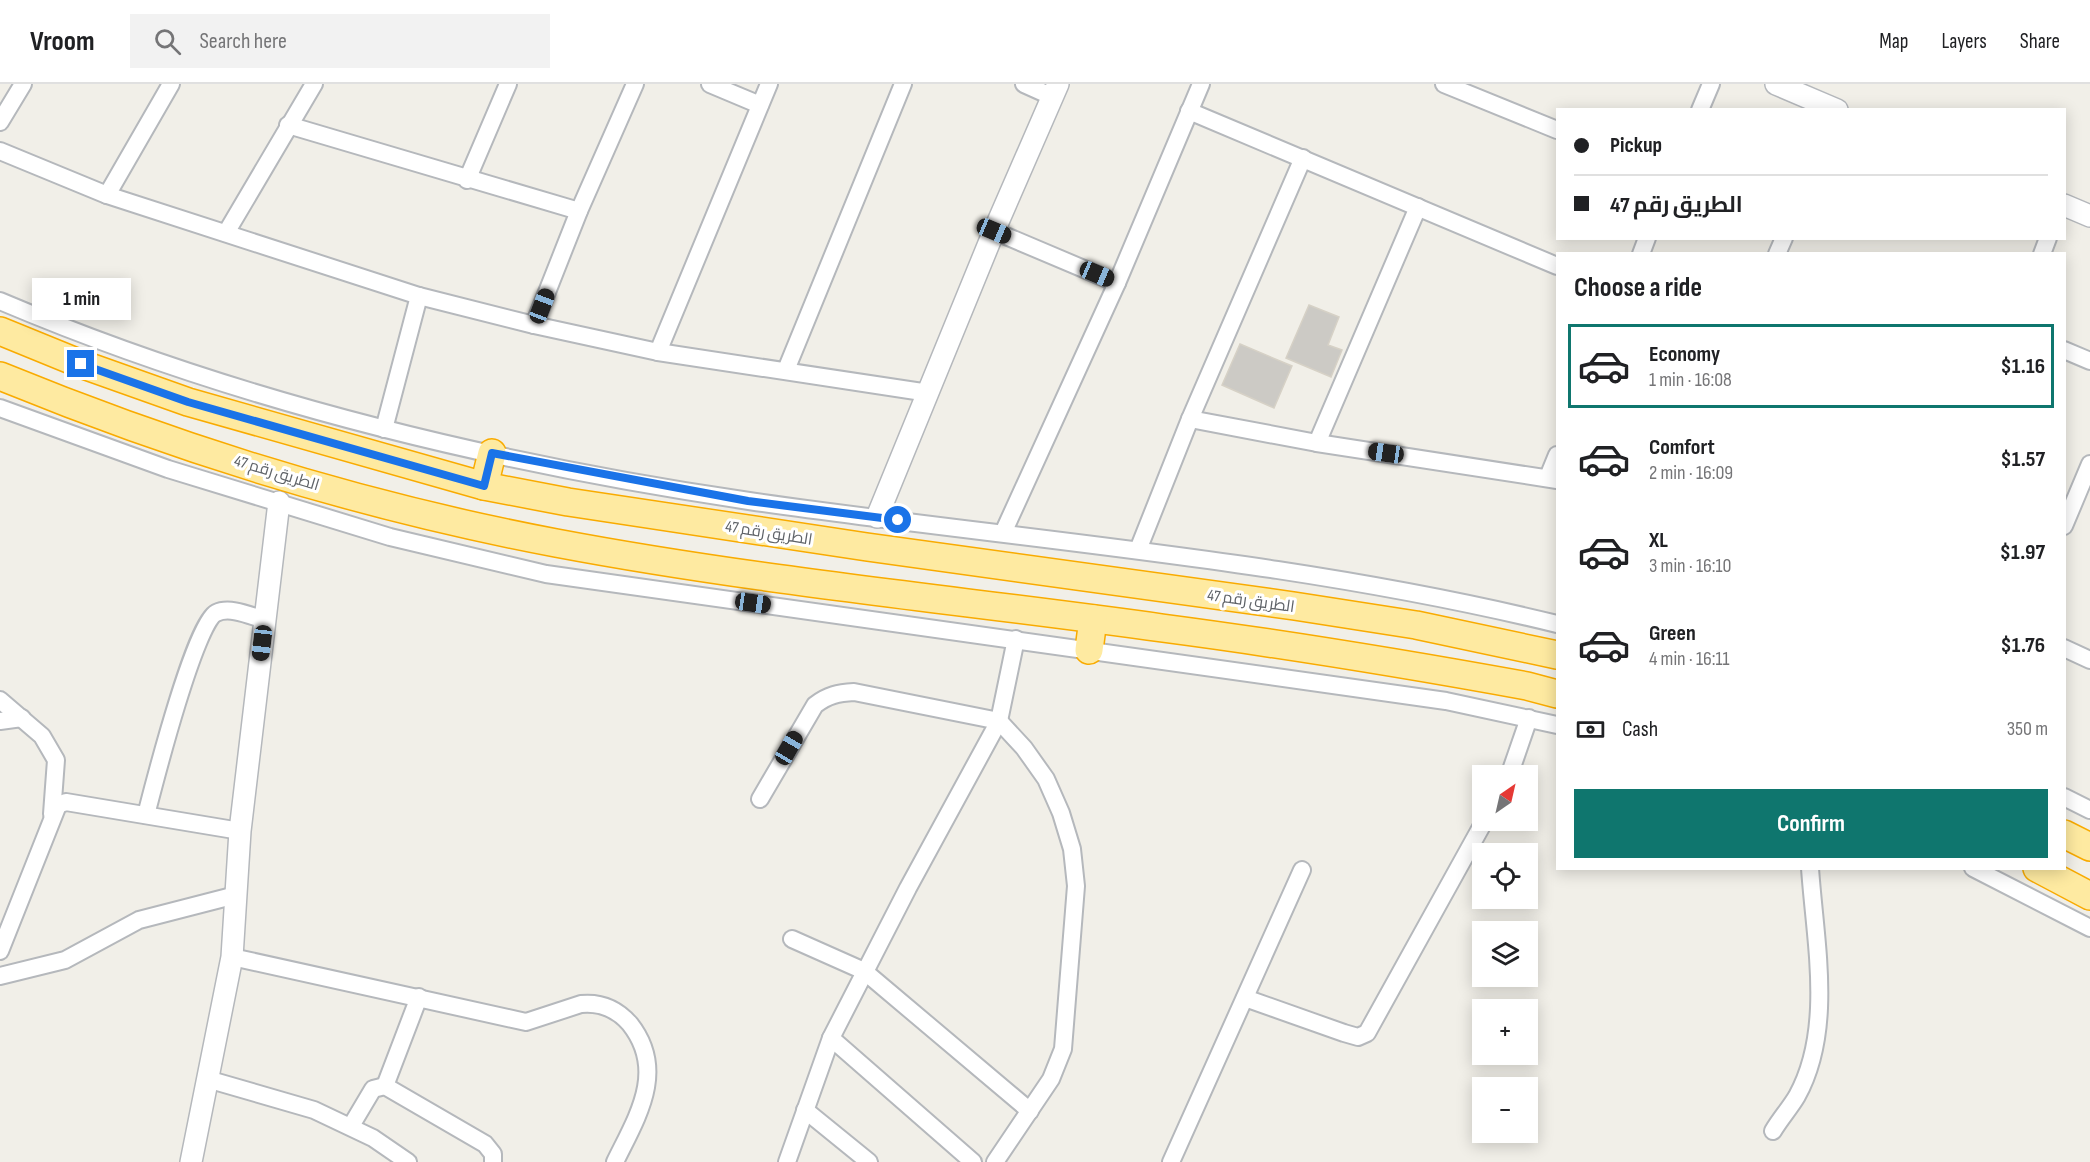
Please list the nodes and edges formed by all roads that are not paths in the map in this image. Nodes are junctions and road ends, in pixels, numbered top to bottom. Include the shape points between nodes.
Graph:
1 (23, 84) edge
2 (171, 84) edge
3 (314, 84) edge
4 (508, 84) edge
5 (635, 84) edge
6 (710, 84) edge
7 (769, 84) edge
8 (903, 84) edge
9 (1024, 84) edge
10 (1200, 84) edge
11 (1444, 84) edge
12 (1711, 84) edge
13 (1776, 84) edge
14 (1055, 90) edge
15 (760, 105) junction
16 (1701, 108) edge
17 (1832, 108) edge
18 (1190, 111) junction
19 (0, 122) edge
20 (288, 125) junction
21 (1556, 130) edge
22 (0, 152) edge
23 (1303, 158) junction
24 (467, 180) junction
25 (107, 195) junction
26 (2066, 206) edge
27 (1418, 207) junction
28 (579, 211) junction
29 (2090, 216) edge
30 (994, 231) junction
31 (226, 233) junction
32 (1556, 266) edge
33 (1118, 283) junction
34 (419, 296) junction
35 (0, 300) edge
36 (534, 325) junction
37 (0, 331) edge
38 (2066, 351) edge
39 (658, 352) junction
40 (2090, 361) edge
41 (786, 370) junction
42 (0, 376) edge
43 (929, 393) junction
44 (0, 408) edge
45 (1190, 419) junction
46 (384, 429) junction
47 (298, 434) junction
48 (1317, 443) junction
49 (492, 453) junction
50 (1556, 459) edge
51 (2090, 464) edge
52 (284, 475) junction
53 (1552, 478) edge
54 (484, 486) junction
55 (279, 502) junction
56 (877, 517) junction
57 (2066, 521) edge
58 (1003, 533) junction
59 (1138, 550) junction
60 (1094, 619) junction
61 (265, 620) junction
62 (1556, 624) edge
63 (1016, 639) junction
64 (2066, 649) edge
65 (1089, 650) junction
66 (1546, 652) edge
67 (2090, 660) edge
68 (1527, 686) junction
69 (1556, 694) edge
70 (0, 700) edge
71 (22, 718) junction
72 (1529, 718) junction
73 (0, 721) edge
74 (999, 721) junction
75 (1556, 725) edge
76 (1513, 765) edge
77 (2066, 798) edge
78 (760, 799) dead end
79 (2090, 810) edge
80 (52, 815) junction
81 (146, 815) junction
82 (240, 831) junction
83 (1479, 831) edge
84 (2066, 835) edge
85 (2090, 847) edge
86 (1302, 870) dead end
87 (1810, 870) edge
88 (1977, 870) edge
89 (2041, 870) edge
90 (236, 895) junction
91 (2090, 896) edge
92 (2090, 928) edge
93 (792, 939) dead end
94 (0, 951) edge
95 (232, 957) junction
96 (864, 971) junction
97 (0, 976) edge
98 (419, 997) junction
99 (1245, 998) junction
100 (831, 1038) junction
101 (207, 1079) junction
102 (386, 1086) junction
103 (805, 1110) junction
104 (1030, 1110) junction
105 (351, 1126) junction
106 (1773, 1131) dead end
107 (191, 1162) edge
108 (408, 1162) edge
109 (493, 1162) edge
110 (615, 1162) edge
111 (787, 1162) edge
112 (869, 1162) edge
113 (973, 1162) edge
114 (995, 1162) edge
115 (1171, 1162) edge

1 - 19 street
2 - 25 street
3 - 20 street
4 - 24 street
5 - 28 street
6 - 15 street
7 - 15 street
8 - 41 street
9 - 14 street
10 - 18 street
11 - 21 street
12 - 16 street
13 - 17 street
14 - 30 street
15 - 39 street
18 - 23 street
18 - 33 street
20 - 24 street
20 - 31 street
22 - 25 street
23 - 27 street
23 - 45 street
24 - 28 street
25 - 31 street
26 - 29 street
27 - 32 street
27 - 48 street
28 - 36 street
30 - 33 street
30 - 43 street
31 - 34 street
33 - 58 street
34 - 36 street
34 - 46 street
35 - 46 street via 172,367
36 - 39 street
37 - 47 highway, الطريق رقم 47 via 188,402
38 - 40 street
39 - 41 street
41 - 43 street
42 - 52 highway, الطريق رقم 47 via 171,440
43 - 56 street
44 - 55 street via 168,469
45 - 48 street
45 - 59 street
46 - 49 street
47 - 52 highway
47 - 54 highway, الطريق رقم 47
48 - 53 street
49 - 54 highway
49 - 56 street via 748,501
50 - 53 street
51 - 57 street
52 - 60 highway, الطريق رقم 47 via 397,507 557,543 868,592
54 - 66 highway, الطريق رقم 47 via 856,545 1416,625
55 - 61 street
55 - 63 street via 429,547 546,574
56 - 58 street
58 - 59 street
59 - 62 street via 1412,592
60 - 65 highway
60 - 68 highway, الطريق رقم 47 via 1283,645
61 - 81 street via 225,609 213,614 203,631 177,705
61 - 82 street
63 - 65 street
63 - 74 street
64 - 67 street
65 - 72 street via 1446,701
66 - 68 highway
68 - 69 highway, الطريق رقم 47
70 - 71 street
71 - 73 street
71 - 80 street via 42,736 56,760
72 - 75 street
72 - 76 street
74 - 78 street via 854,692 827,696 808,714
74 - 96 street
74 - 104 street via 1046,779 1072,849 1076,886 1063,1049 1051,1079
77 - 79 street
80 - 81 street via 58,805 66,802
80 - 94 street
81 - 82 street
82 - 90 street
83 - 99 street via 1367,1034 1358,1037 1344,1033
84 - 85 highway
86 - 99 street
87 - 106 street via 1819,1002 1816,1036 1812,1058 1796,1097
88 - 92 street
89 - 91 highway
90 - 95 street
90 - 97 street via 139,920 65,960
93 - 96 street
95 - 98 street
95 - 101 street
96 - 100 street
96 - 104 street
98 - 102 street
98 - 110 street via 526,1022 590,1003 620,1014 634,1029 644,1049 649,1082 644,1103
99 - 115 street
100 - 103 street
100 - 113 street
101 - 105 street via 314,1110
101 - 107 street
102 - 105 street via 373,1089
102 - 109 street via 485,1144 494,1154
103 - 111 street
103 - 112 street
104 - 114 street
105 - 108 street

